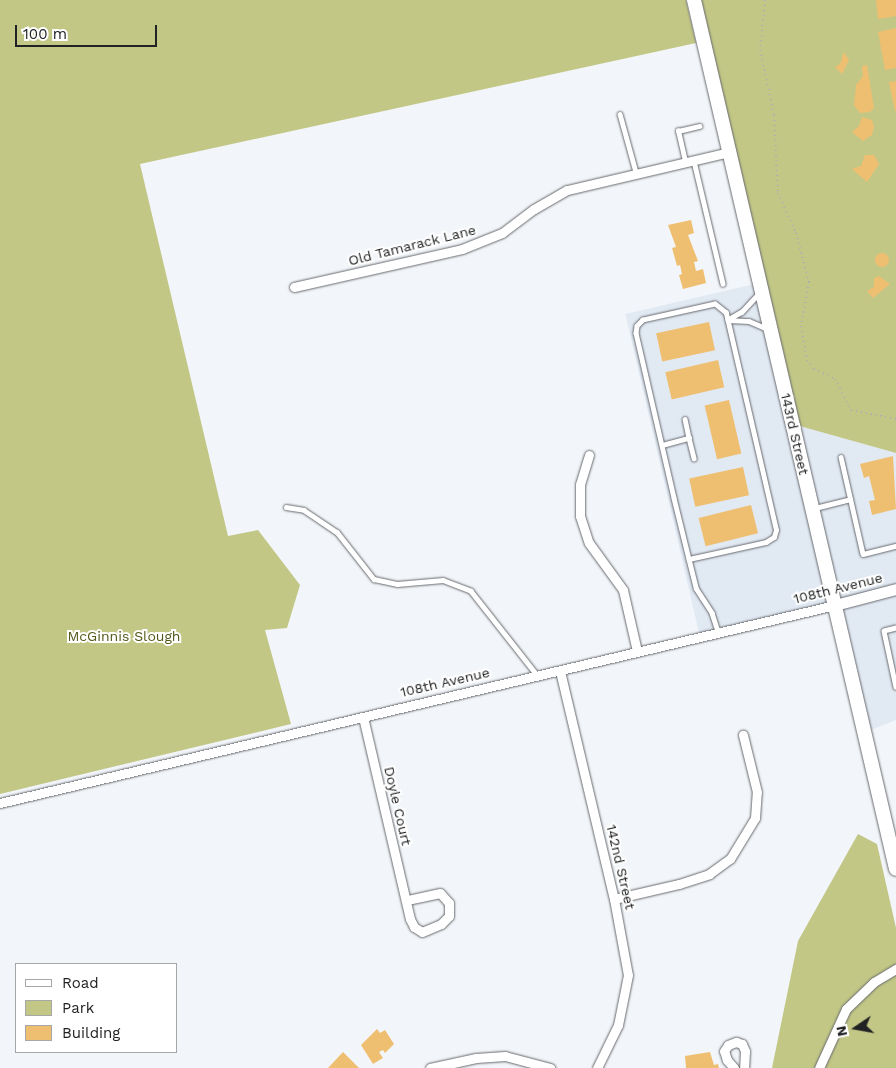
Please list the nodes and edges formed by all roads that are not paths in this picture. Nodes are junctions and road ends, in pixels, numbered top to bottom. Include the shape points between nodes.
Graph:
1 (694, 0) edge
2 (620, 114) dead end
3 (699, 126) dead end
4 (729, 152) junction
5 (690, 160) junction
6 (636, 172) junction
7 (723, 284) dead end
8 (294, 287) dead end
9 (761, 291) junction
10 (728, 320) junction
11 (771, 330) junction
12 (685, 419) dead end
13 (689, 438) junction
14 (662, 445) junction
15 (589, 455) dead end
16 (840, 457) dead end
17 (694, 458) dead end
18 (850, 499) junction
19 (286, 507) dead end
20 (812, 509) junction
21 (896, 546) edge
22 (689, 559) junction
23 (896, 589) edge
24 (835, 605) junction
25 (896, 628) edge
26 (718, 632) junction
27 (638, 651) junction
28 (560, 670) junction
29 (538, 676) junction
30 (896, 687) edge
31 (363, 717) junction
32 (743, 735) dead end
33 (0, 803) edge
34 (896, 868) edge
35 (614, 899) junction
36 (406, 900) junction
37 (896, 969) edge
38 (430, 1068) edge
39 (550, 1068) edge
40 (597, 1068) edge
41 (734, 1068) edge
42 (744, 1068) edge
43 (819, 1068) edge

1 - 4 main road, 143rd Street
2 - 6 lane
3 - 5 lane via 678,131
4 - 5 street, Old Tamarack Lane
4 - 9 main road, 143rd Street
5 - 6 street, Old Tamarack Lane
5 - 7 lane
6 - 8 street, Old Tamarack Lane via 581,185 550,199 502,232 470,247
9 - 10 lane via 747,307
9 - 11 main road, 143rd Street
10 - 11 lane via 750,321
10 - 14 lane via 726,312 715,304 643,320 637,326
10 - 22 lane via 776,530 774,537 766,542
11 - 20 main road, 143rd Street
12 - 13 lane
13 - 14 lane
13 - 17 lane
14 - 22 lane
15 - 27 street via 580,485 580,516 589,543 623,590
16 - 18 lane
18 - 20 lane
18 - 21 lane via 863,554
19 - 29 lane via 304,510 337,532 374,579 397,584 443,580 471,591
20 - 24 main road, 143rd Street
22 - 26 lane via 696,588 712,613
23 - 24 street, 108th Avenue
24 - 26 street, 108th Avenue
24 - 34 main road, 143rd Street
25 - 30 lane via 884,631
26 - 27 street, 108th Avenue
27 - 28 street, 108th Avenue
28 - 29 street, 108th Avenue
28 - 35 street, 142nd Street
29 - 31 street, 108th Avenue
31 - 33 street, 108th Avenue
31 - 36 street, Doyle Court
32 - 35 street via 757,792 755,818 730,859 709,874
35 - 40 street, 142nd Street via 628,975 618,1025
36 - 36 street, Doyle Court via 410,919 417,930 430,930 449,916 449,903 440,893
37 - 43 street via 874,982 846,1009
38 - 39 street via 476,1058 505,1056
41 - 42 street via 724,1051 736,1042 742,1044 745,1051

